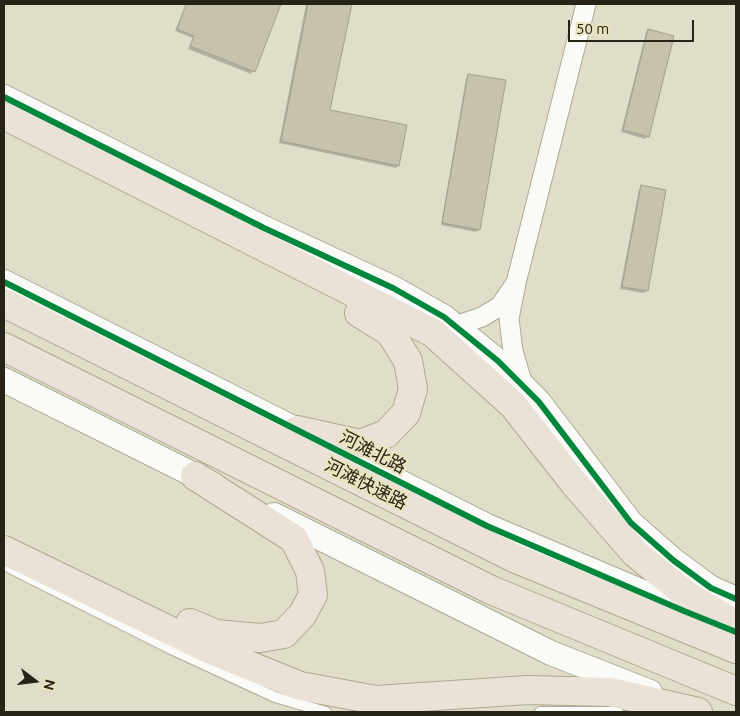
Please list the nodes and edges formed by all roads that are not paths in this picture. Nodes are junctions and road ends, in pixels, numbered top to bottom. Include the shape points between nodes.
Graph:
1 (586, 4) edge
2 (4, 97) edge
3 (4, 115) edge
4 (4, 131) edge
5 (306, 278) junction
6 (4, 282) edge
7 (516, 283) junction
8 (4, 303) edge
9 (455, 326) junction
10 (4, 347) edge
11 (4, 380) edge
12 (523, 385) junction
13 (297, 430) junction
14 (195, 476) junction
15 (4, 533) edge
16 (4, 550) edge
17 (4, 565) edge
18 (736, 599) edge
19 (131, 605) junction
20 (736, 624) edge
21 (736, 632) edge
22 (736, 649) edge
23 (736, 691) edge
24 (326, 712) edge
25 (540, 712) edge
26 (618, 712) edge
27 (698, 712) edge
28 (702, 712) edge

1 - 7 street
2 - 9 street via 264,228 394,288
3 - 5 highway
4 - 5 highway
5 - 13 highway via 390,332 408,361 413,389 406,413 386,434 360,444
5 - 20 highway via 433,333 513,405 574,483 635,553 688,596
6 - 13 street, 河滩北路
7 - 9 street via 500,306 482,317
7 - 12 street via 509,320 513,351
8 - 22 highway, 河滩快速路 via 514,558
9 - 12 street
10 - 23 highway via 491,590
11 - 14 street
12 - 18 street via 631,523 672,560 711,588
13 - 21 street, 河滩北路 via 487,526
14 - 19 highway via 294,539 310,571 312,595 302,615 284,634 260,638 216,634
14 - 28 street via 551,653
15 - 19 highway
16 - 19 highway
17 - 24 lane via 275,697
19 - 27 highway via 204,647 300,686 357,697 376,700 528,690 610,692
25 - 26 lane

